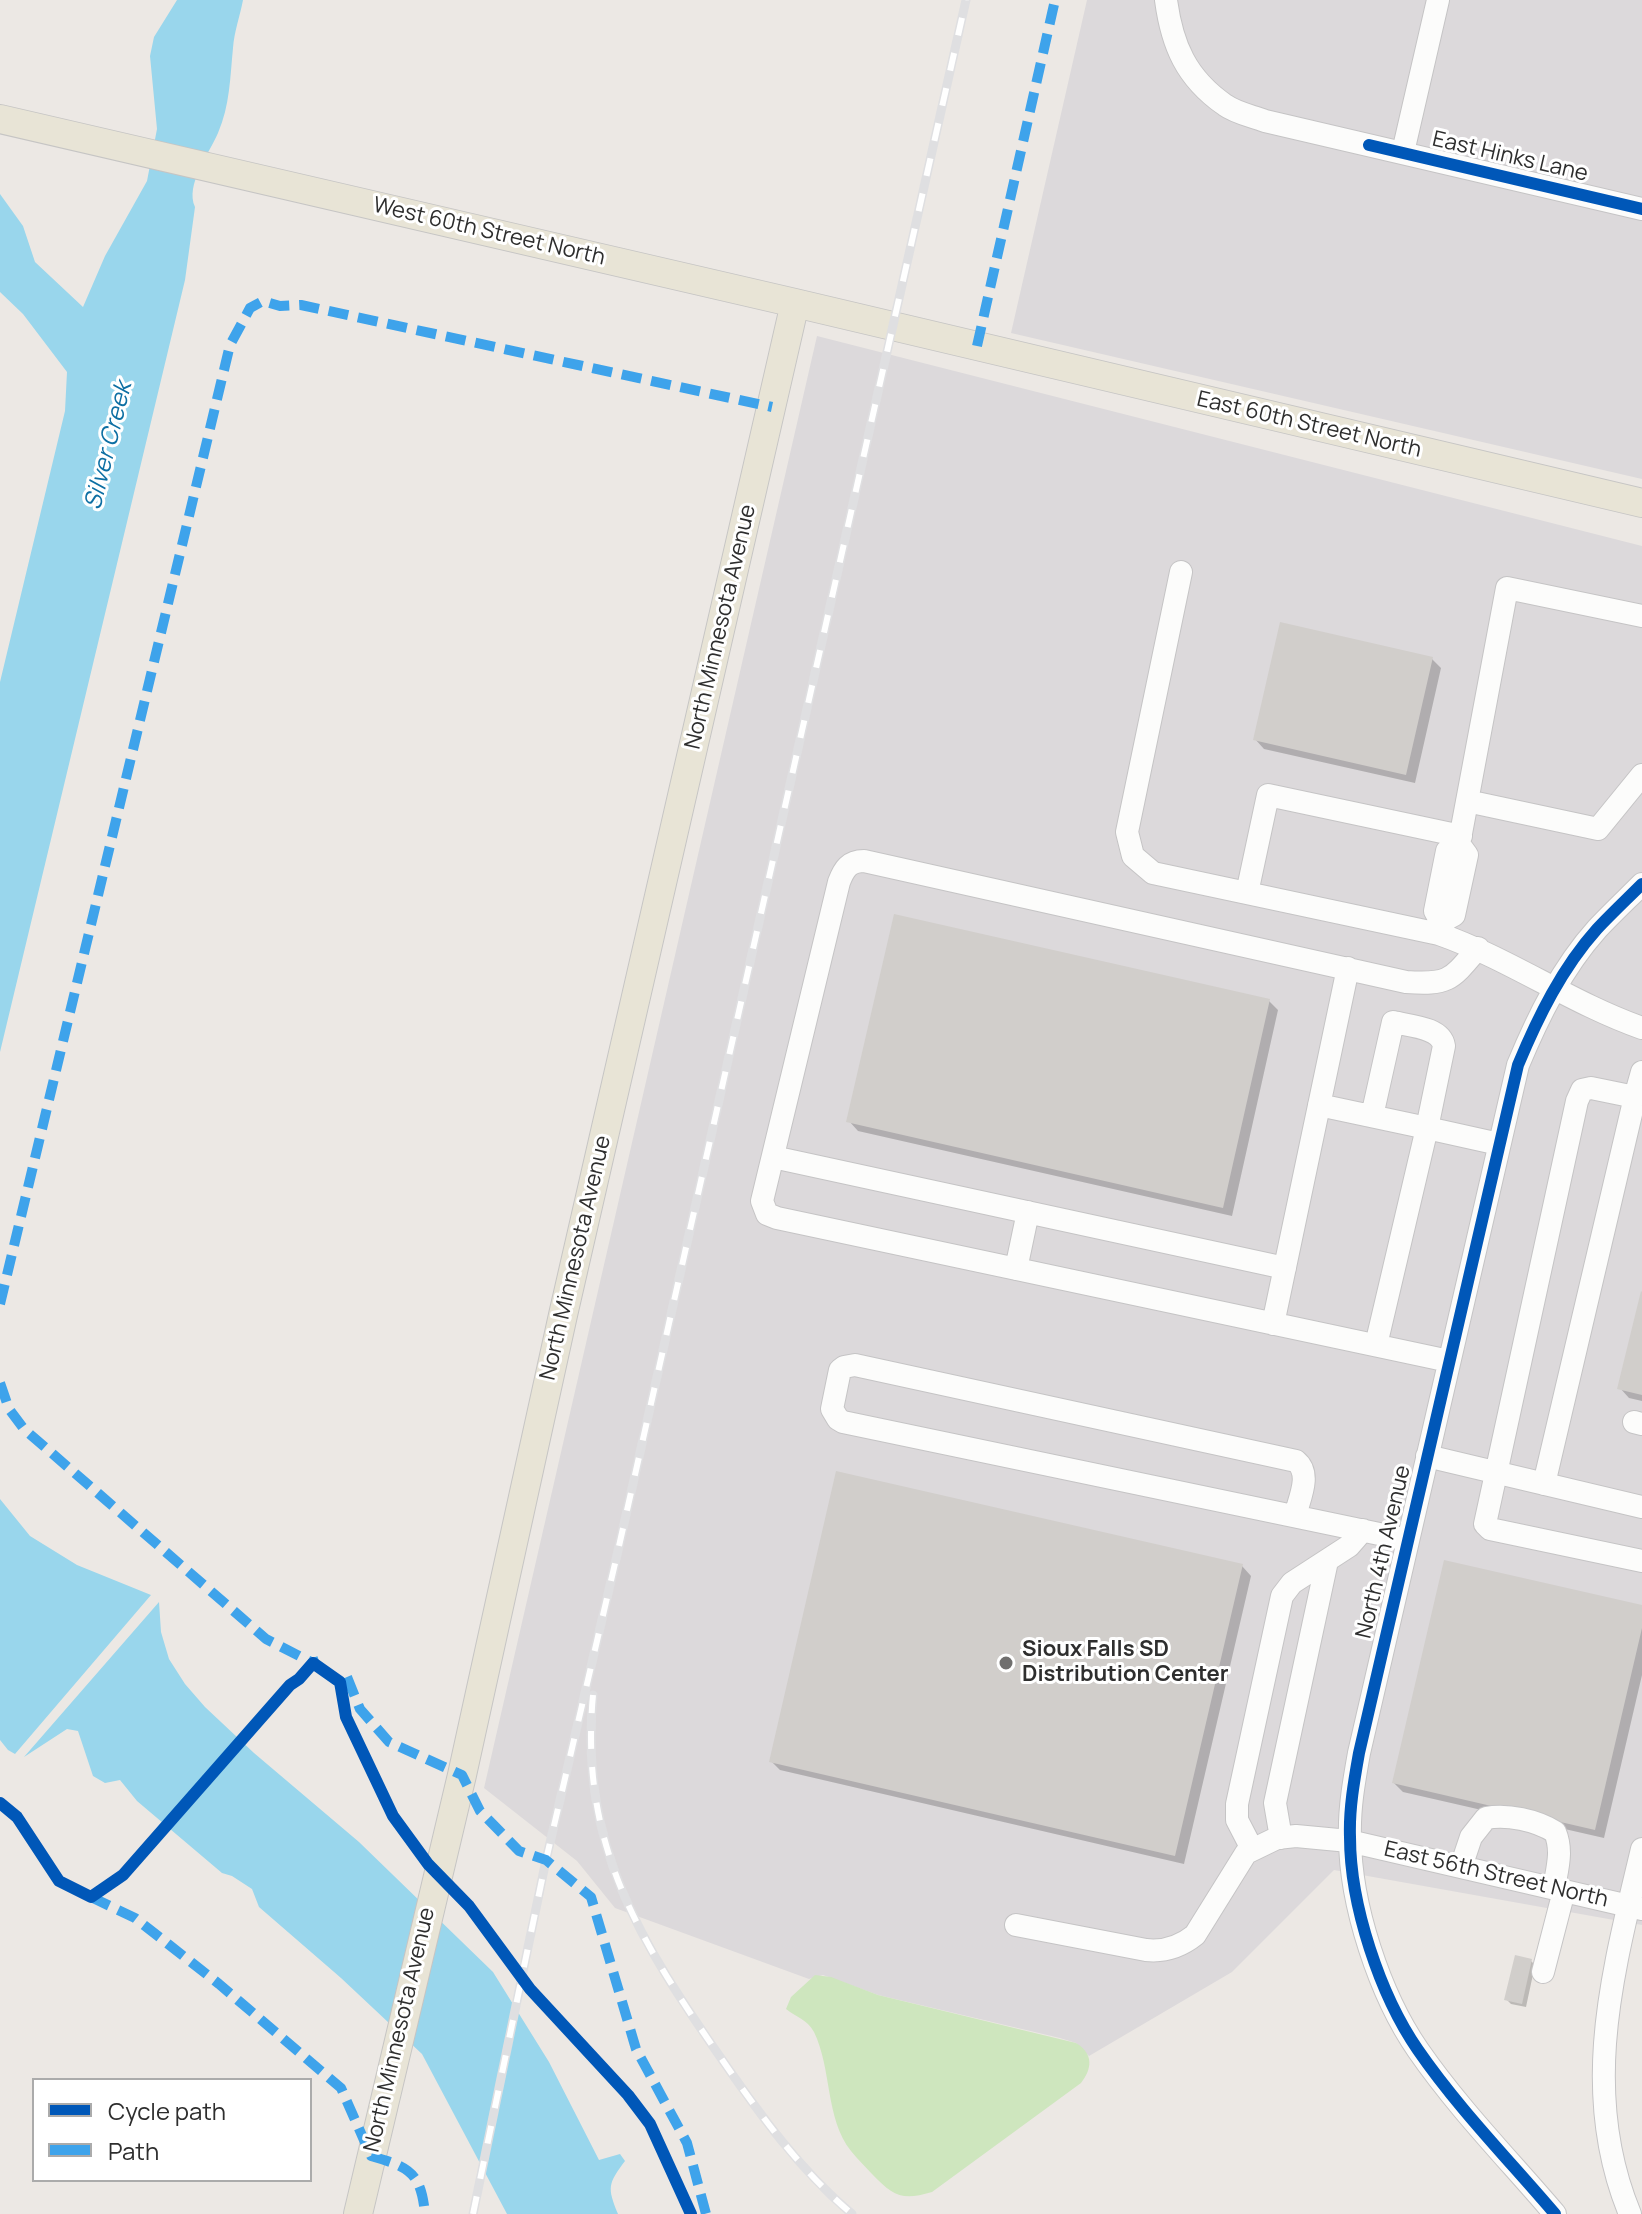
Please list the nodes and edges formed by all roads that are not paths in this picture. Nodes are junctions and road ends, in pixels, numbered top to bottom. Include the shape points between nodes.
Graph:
1 (1166, 0) edge
2 (1438, 0) edge
3 (0, 119) edge
4 (1403, 152) junction
5 (1642, 209) edge
6 (795, 303) junction
7 (977, 346) joint
8 (1642, 503) edge
9 (1181, 572) dead end
10 (1642, 616) edge
11 (1642, 775) edge
12 (1467, 801) junction
13 (1460, 840) junction
14 (1642, 884) edge
15 (1247, 893) junction
16 (1440, 928) junction
17 (1478, 948) junction
18 (1348, 968) junction
19 (1556, 990) junction
20 (1642, 1028) edge
21 (1642, 1072) edge
22 (1635, 1097) junction
23 (1319, 1105) junction
24 (1372, 1116) junction
25 (1427, 1128) junction
26 (1499, 1144) junction
27 (773, 1157) junction
28 (1028, 1212) junction
29 (1285, 1268) junction
30 (1016, 1269) junction
31 (1273, 1324) junction
32 (1376, 1345) junction
33 (1449, 1361) junction
34 (1427, 1456) junction
35 (1496, 1472) junction
36 (1544, 1484) junction
37 (1642, 1507) edge
38 (1295, 1516) junction
39 (1363, 1530) junction
40 (1408, 1540) junction
41 (1327, 1561) junction
42 (1642, 1561) edge
43 (1281, 1838) junction
44 (1349, 1841) junction
45 (1252, 1849) junction
46 (1642, 1849) edge
47 (1461, 1867) junction
48 (1559, 1890) junction
49 (1635, 1907) edge
50 (1016, 1925) dead end
51 (1543, 1972) dead end
52 (1631, 2199) edge
53 (358, 2214) edge
54 (1555, 2214) edge

1 - 4 street, East Hinks Lane via 1170,34 1193,76 1226,106 1265,121
2 - 4 street
3 - 6 main road, West 60th Street North
4 - 5 street, East Hinks Lane
6 - 7 main road, West 60th Street North
6 - 53 main road, North Minnesota Avenue
7 - 8 main road, East 60th Street North
9 - 15 street via 1127,832 1133,856 1153,873
10 - 12 street via 1507,588
11 - 12 street via 1598,829
12 - 13 street
13 - 15 street via 1268,795
13 - 16 street via 1467,855 1454,915
14 - 19 street, North 4th Avenue via 1596,931
15 - 16 street
16 - 17 street
17 - 18 street via 1456,975 1437,984
17 - 19 street
18 - 23 street
18 - 27 street via 854,861 839,882
19 - 20 street
19 - 26 street, North 4th Avenue via 1518,1065
21 - 22 street
22 - 35 street via 1591,1088 1582,1090 1577,1101
22 - 36 street
23 - 24 street
23 - 29 street
24 - 25 street
24 - 25 street via 1393,1022 1443,1039
25 - 26 street
25 - 32 street
26 - 33 street, North 4th Avenue
27 - 28 street
27 - 30 street via 762,1201 767,1214
28 - 29 street
28 - 30 street
29 - 31 street
30 - 31 street
31 - 32 street
32 - 33 street
33 - 34 street, North 4th Avenue
34 - 35 street
34 - 40 street, North 4th Avenue
35 - 36 street
35 - 42 street via 1485,1517 1490,1529
36 - 37 street
38 - 38 street via 843,1422 832,1409 840,1370 855,1365 1296,1461 1305,1474
38 - 39 street
39 - 40 street
39 - 41 street
40 - 44 street, North 4th Avenue via 1359,1753
41 - 43 street via 1275,1803
41 - 45 street via 1292,1583 1281,1600 1236,1808
43 - 44 street, East 56th Street North
43 - 45 street
44 - 47 street, East 56th Street North
44 - 54 street, North 4th Avenue via 1364,1929 1399,2018 1439,2079
45 - 50 street via 1195,1935 1168,1949 1146,1950
46 - 49 street
47 - 48 street, East 56th Street North
47 - 48 street via 1471,1837 1486,1818 1531,1822 1555,1832
48 - 49 street, East 56th Street North
48 - 51 street
49 - 52 street via 1613,1974 1603,2051 1607,2125

